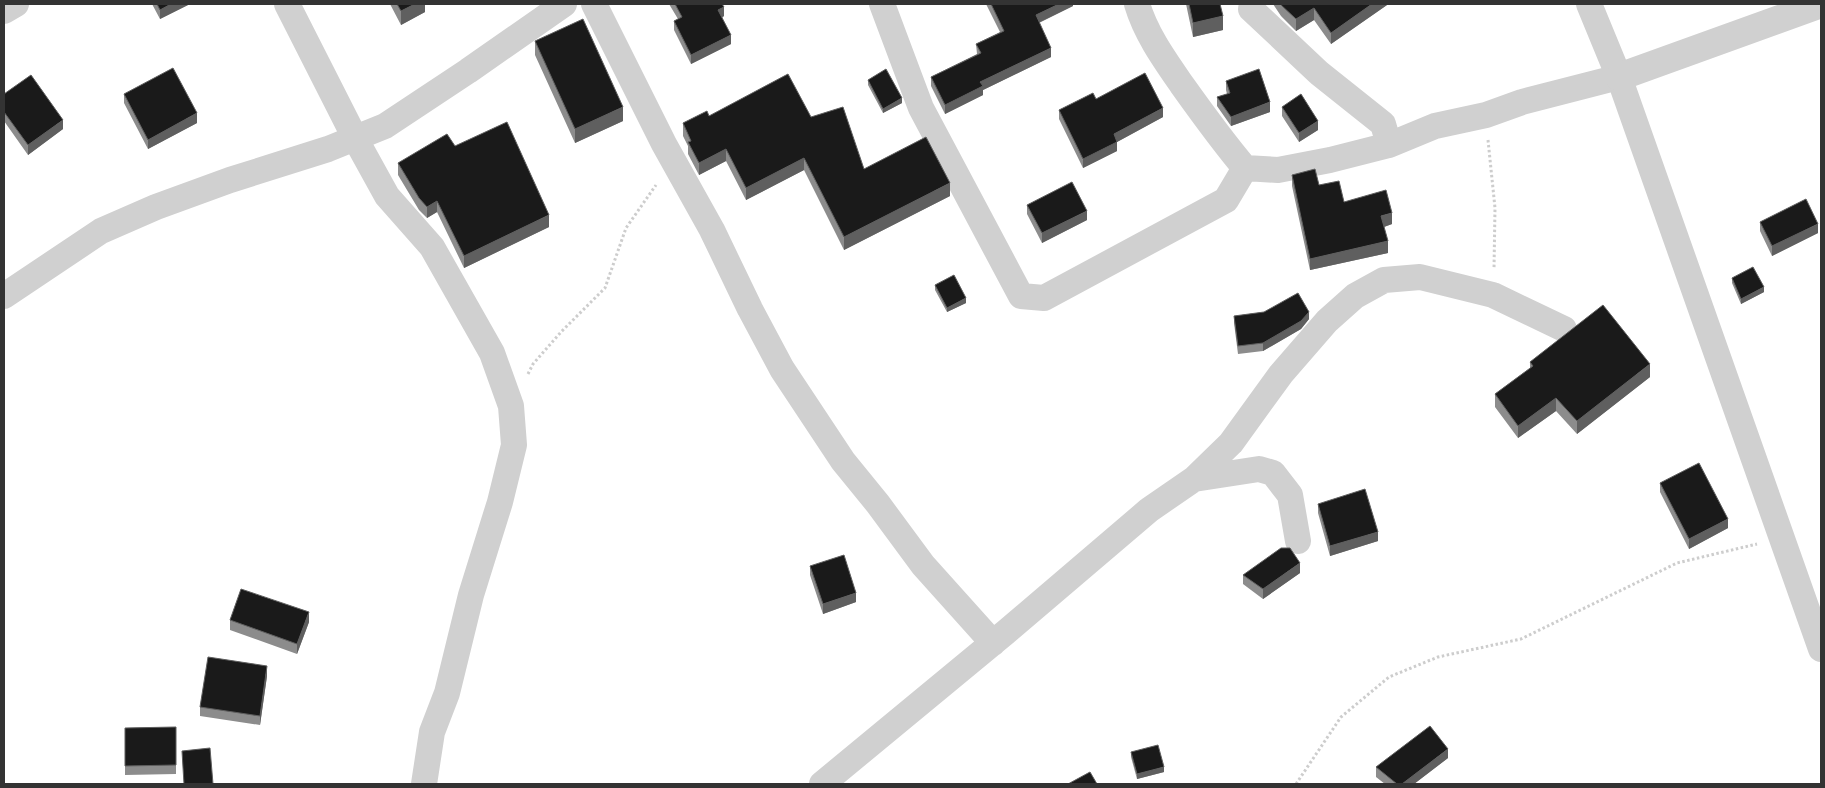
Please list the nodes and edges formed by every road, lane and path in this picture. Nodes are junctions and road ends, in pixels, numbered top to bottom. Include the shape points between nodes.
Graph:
1 (16, 4) edge
2 (287, 4) edge
3 (564, 4) edge
4 (594, 4) edge
5 (882, 4) edge
6 (1137, 4) edge
7 (1589, 4) edge
8 (1821, 4) edge
9 (1251, 9) dead end
10 (4, 11) edge
11 (1619, 77) junction
12 (1486, 115) junction
13 (355, 138) junction
14 (664, 144) junction
15 (1389, 145) junction
16 (1244, 168) junction
17 (1494, 295) junction
18 (4, 296) edge
19 (1564, 329) dead end
20 (511, 406) junction
21 (1194, 480) junction
22 (1782, 538) junction
23 (1298, 541) dead end
24 (993, 643) junction
25 (1821, 649) edge
26 (424, 784) edge
27 (822, 784) edge
28 (1296, 784) edge

1 - 10 street
2 - 13 street
3 - 13 street via 386,126
4 - 14 street
5 - 16 street via 921,108 1021,296 1044,298 1226,200
6 - 16 street via 1142,22 1167,64
7 - 11 street
8 - 11 street
9 - 15 street via 1319,73 1383,124
11 - 12 street via 1564,90
11 - 22 street
12 - 15 street via 1435,126
12 - 17 path via 1495,208
13 - 18 street via 156,207 101,231
13 - 20 street via 387,196 432,247 492,353
14 - 20 path via 664,172 626,228 605,288 533,364
14 - 24 street via 712,230 782,369 810,414 923,565
15 - 16 street via 1278,170
17 - 19 street
17 - 21 street via 1420,277 1384,280 1355,296 1327,321 1281,374 1231,444
20 - 26 street via 514,446 447,693 432,732
21 - 23 street via 1259,468 1273,473 1290,495
21 - 24 street via 1149,510
22 - 25 street
22 - 28 path via 1677,563 1521,639 1438,657 1389,677 1341,717
24 - 27 street

